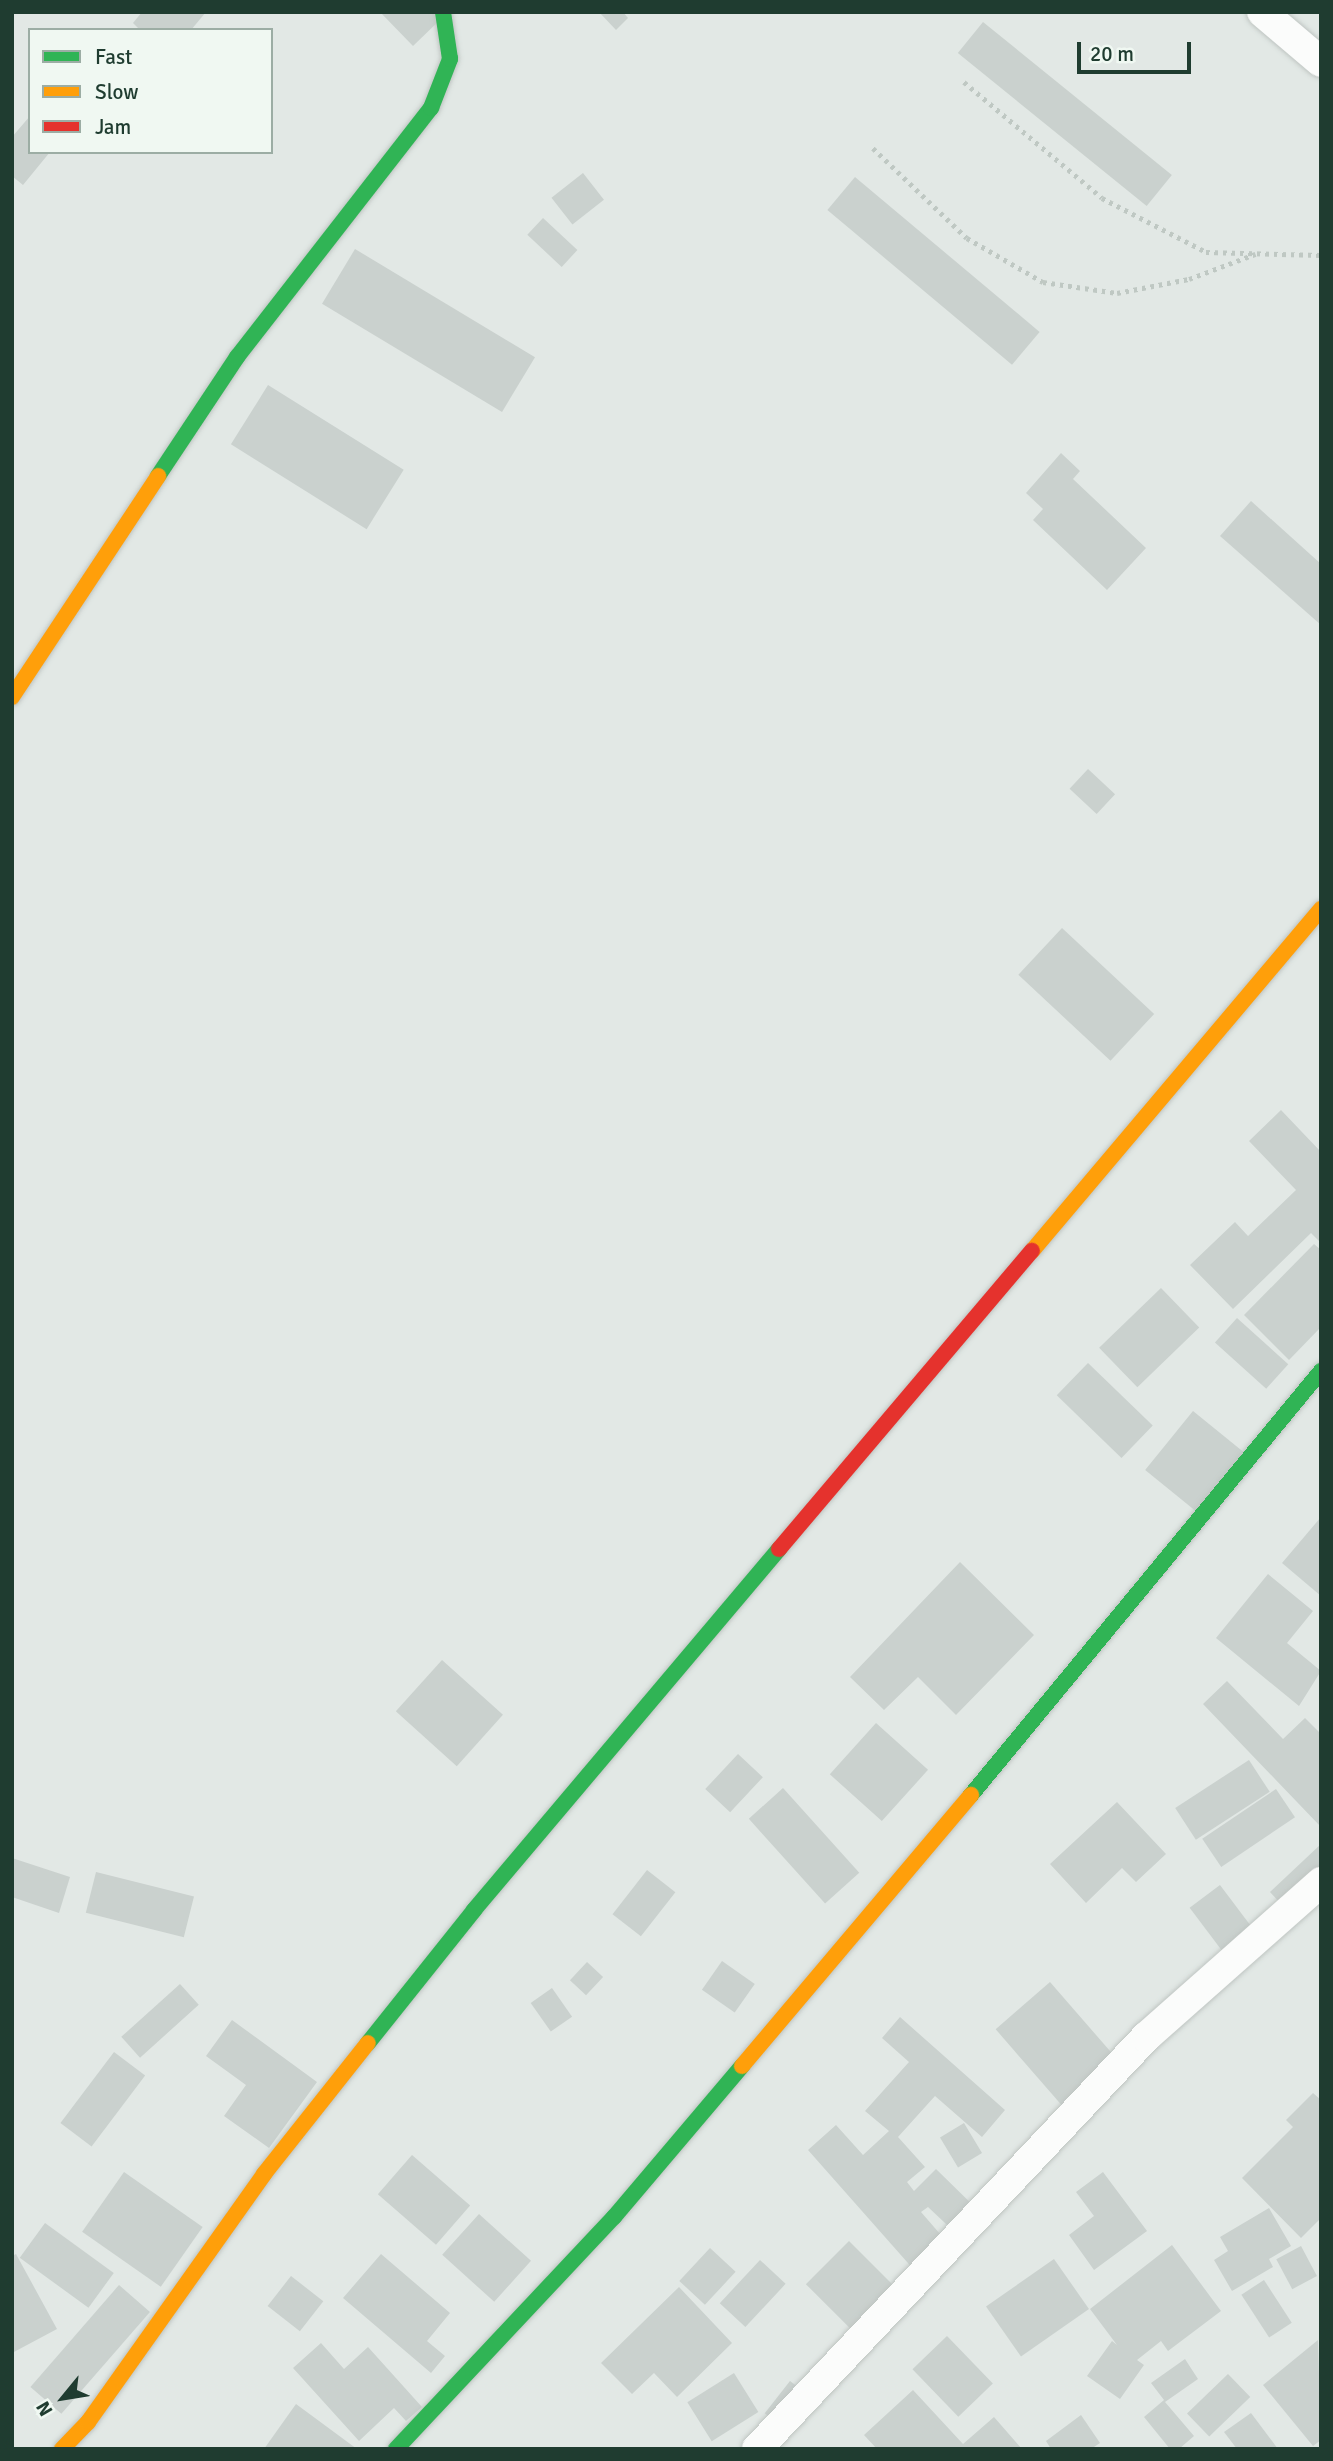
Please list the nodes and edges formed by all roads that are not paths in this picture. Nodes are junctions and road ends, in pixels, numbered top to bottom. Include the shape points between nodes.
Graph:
1 (443, 12) edge
2 (1262, 12) edge
3 (1321, 62) edge
4 (12, 697) edge
5 (1321, 909) edge
6 (1321, 1371) edge
7 (1321, 1882) edge
8 (61, 2449) edge
9 (396, 2449) edge
10 (757, 2449) edge

1 - 4 street via 450,59 431,108 237,357
2 - 3 street
5 - 8 street via 474,1910 264,2174 88,2421
6 - 9 street via 1061,1689 614,2217
7 - 10 street via 1146,2037

